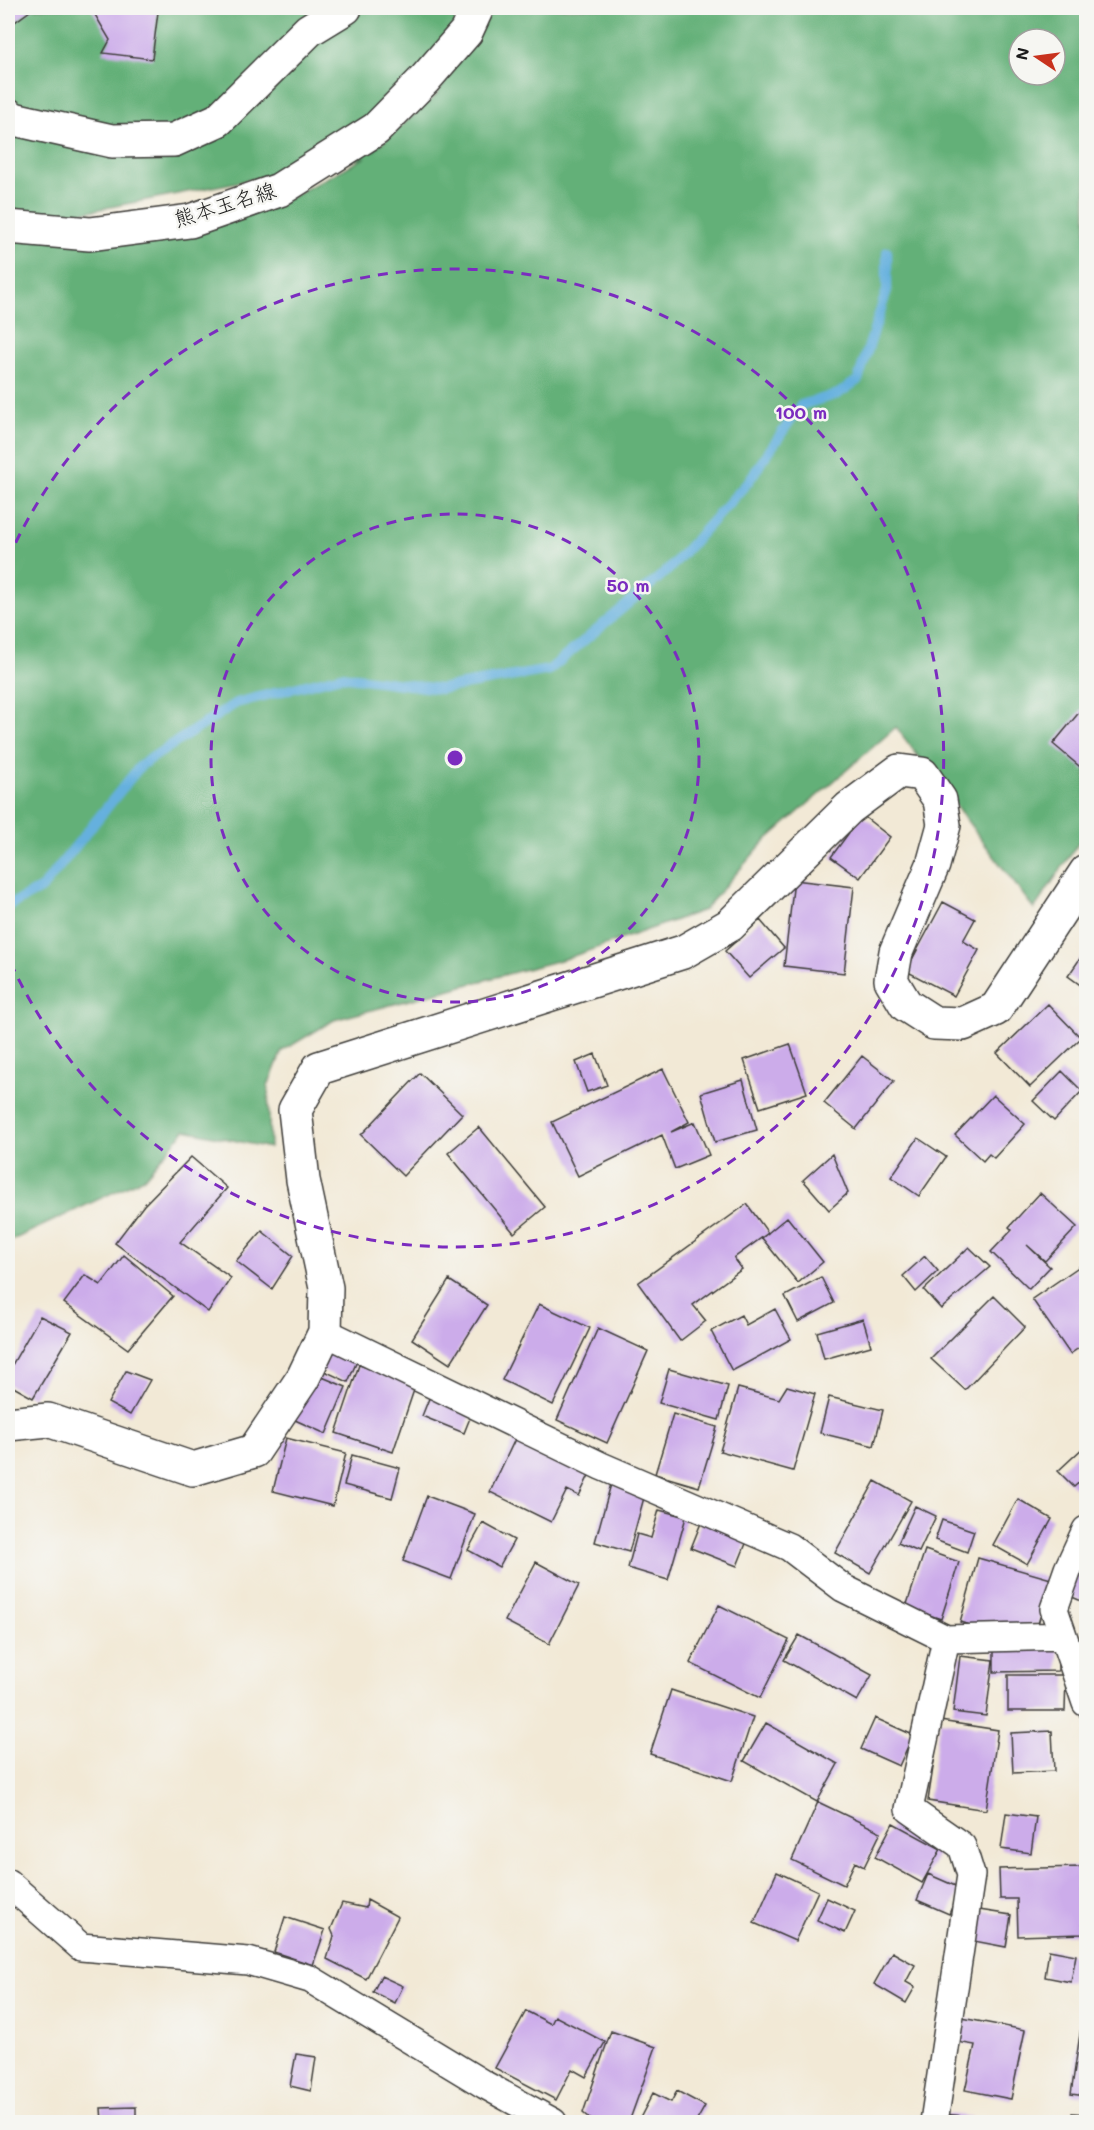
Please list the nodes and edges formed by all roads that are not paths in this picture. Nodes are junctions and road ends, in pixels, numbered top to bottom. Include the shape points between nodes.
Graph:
1 (345, 8) edge
2 (477, 8) edge
3 (8, 115) edge
4 (8, 227) edge
5 (1086, 872) edge
6 (325, 1332) junction
7 (8, 1424) edge
8 (1086, 1530) edge
9 (1063, 1635) junction
10 (946, 1639) junction
11 (1086, 1703) edge
12 (8, 1883) edge
13 (553, 2122) edge
14 (934, 2122) edge

1 - 3 street via 309,30 218,120 174,140 112,141
2 - 4 street, 熊本玉名線 via 466,32 376,129 279,190 190,221 90,234
5 - 6 street via 996,1009 963,1024 934,1023 906,1005 891,980 896,952 933,865 944,825 939,801 922,774 899,771 849,808 730,926 683,952 319,1068 295,1110 303,1180 326,1288
6 - 7 street via 303,1378 254,1451 193,1468 48,1420
6 - 10 street via 601,1466 789,1547 843,1588
8 - 9 street via 1054,1609
9 - 10 street
9 - 11 street
10 - 14 street via 909,1809 962,1846 971,1875
12 - 13 street via 81,1947 248,1961 310,1979

